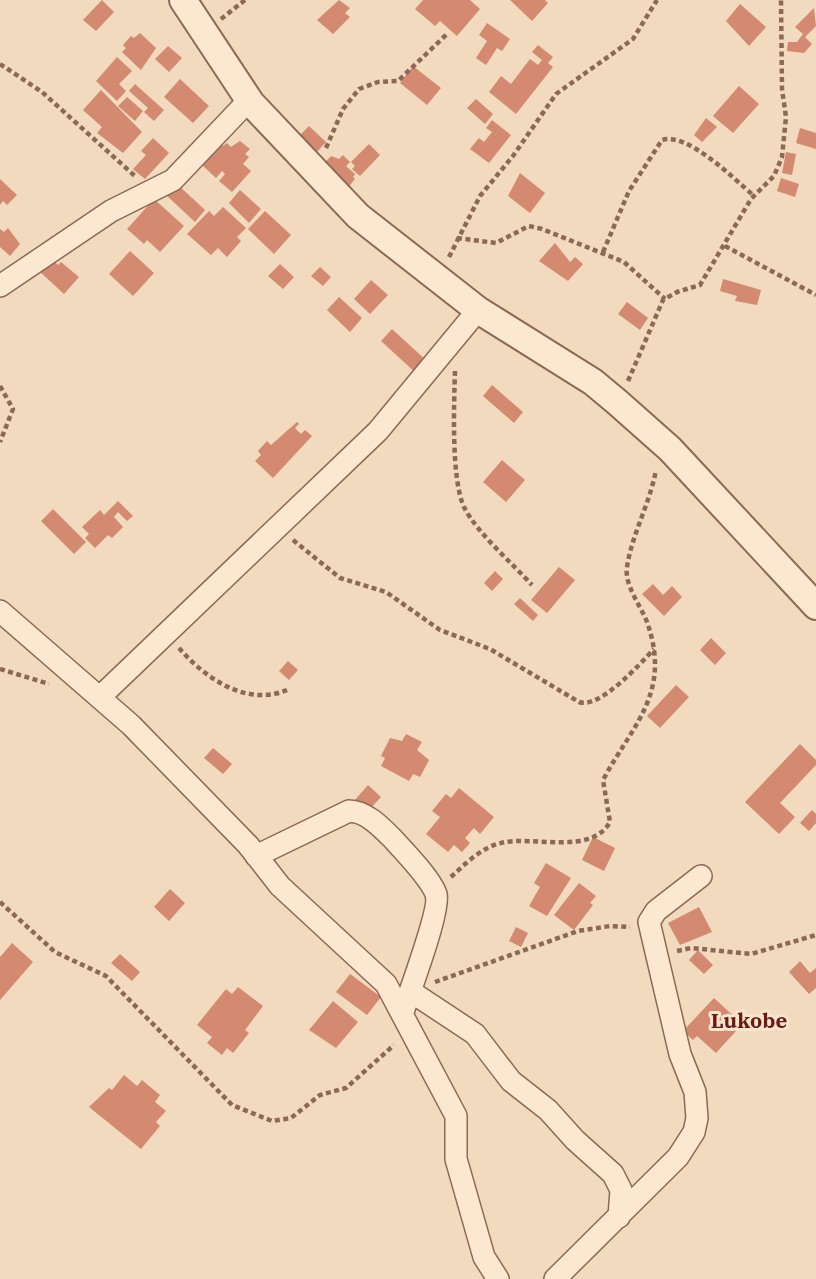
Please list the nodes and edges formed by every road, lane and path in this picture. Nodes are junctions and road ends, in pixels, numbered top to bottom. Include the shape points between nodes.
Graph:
1 (183, 0) edge
2 (657, 0) edge
3 (781, 0) edge
4 (447, 34) dead end
5 (0, 64) edge
6 (248, 100) junction
7 (311, 169) junction
8 (149, 192) junction
9 (754, 195) junction
10 (457, 238) junction
11 (724, 246) junction
12 (603, 252) junction
13 (439, 281) junction
14 (0, 286) edge
15 (816, 295) edge
16 (664, 299) junction
17 (478, 310) junction
18 (456, 339) junction
19 (0, 386) edge
20 (621, 406) junction
21 (0, 442) edge
22 (665, 444) junction
23 (279, 528) junction
24 (532, 585) dead end
25 (816, 606) edge
26 (0, 611) edge
27 (168, 633) junction
28 (654, 649) junction
29 (0, 669) edge
30 (287, 690) dead end
31 (93, 691) junction
32 (256, 856) junction
33 (701, 876) dead end
34 (436, 893) junction
35 (0, 902) edge
36 (653, 935) junction
37 (816, 935) edge
38 (658, 960) junction
39 (412, 986) junction
40 (407, 1021) junction
41 (620, 1217) junction
42 (498, 1279) edge
43 (555, 1279) edge

1 - 6 street
2 - 10 path via 633,39 556,93 480,196
3 - 9 path via 784,142 774,176
4 - 7 path via 398,80 365,86 354,95
5 - 8 path via 42,92 123,162
6 - 7 street
6 - 8 street via 181,173
7 - 13 street via 358,216
8 - 14 street via 111,211
9 - 11 path
9 - 12 path via 697,150 664,139 629,191
10 - 12 path via 501,242 530,226
10 - 13 path
11 - 15 path
11 - 16 path via 700,285
12 - 16 path via 632,268
13 - 17 street
16 - 20 path
17 - 18 street
17 - 20 street
18 - 23 street via 378,431
18 - 24 path via 454,410 462,502
19 - 21 path via 13,409
20 - 22 street
22 - 25 street
22 - 28 path via 627,567
23 - 27 street
23 - 28 path via 340,578 387,592 440,629 491,649 579,702 592,703
26 - 31 street
27 - 30 path via 201,670 227,686 263,698
27 - 31 street
28 - 34 path via 654,689 633,735 603,779 611,817 605,830 577,841 498,843 466,862
29 - 31 path
31 - 32 street
32 - 34 street via 355,811 393,839
32 - 40 street via 280,886 386,984
33 - 36 street via 653,915 649,922
34 - 39 street
35 - 40 path via 55,952 106,976 232,1105 251,1115 272,1121 290,1118 320,1095 346,1088
36 - 38 street
36 - 39 path via 631,927 591,928 491,960 442,982
37 - 38 path via 751,954 691,948
38 - 41 street via 680,1054 695,1092 697,1118 684,1151
39 - 40 street
39 - 41 street via 475,1034 511,1082 548,1110 613,1174 621,1190
40 - 42 street via 456,1116 456,1159 484,1257
41 - 43 street

